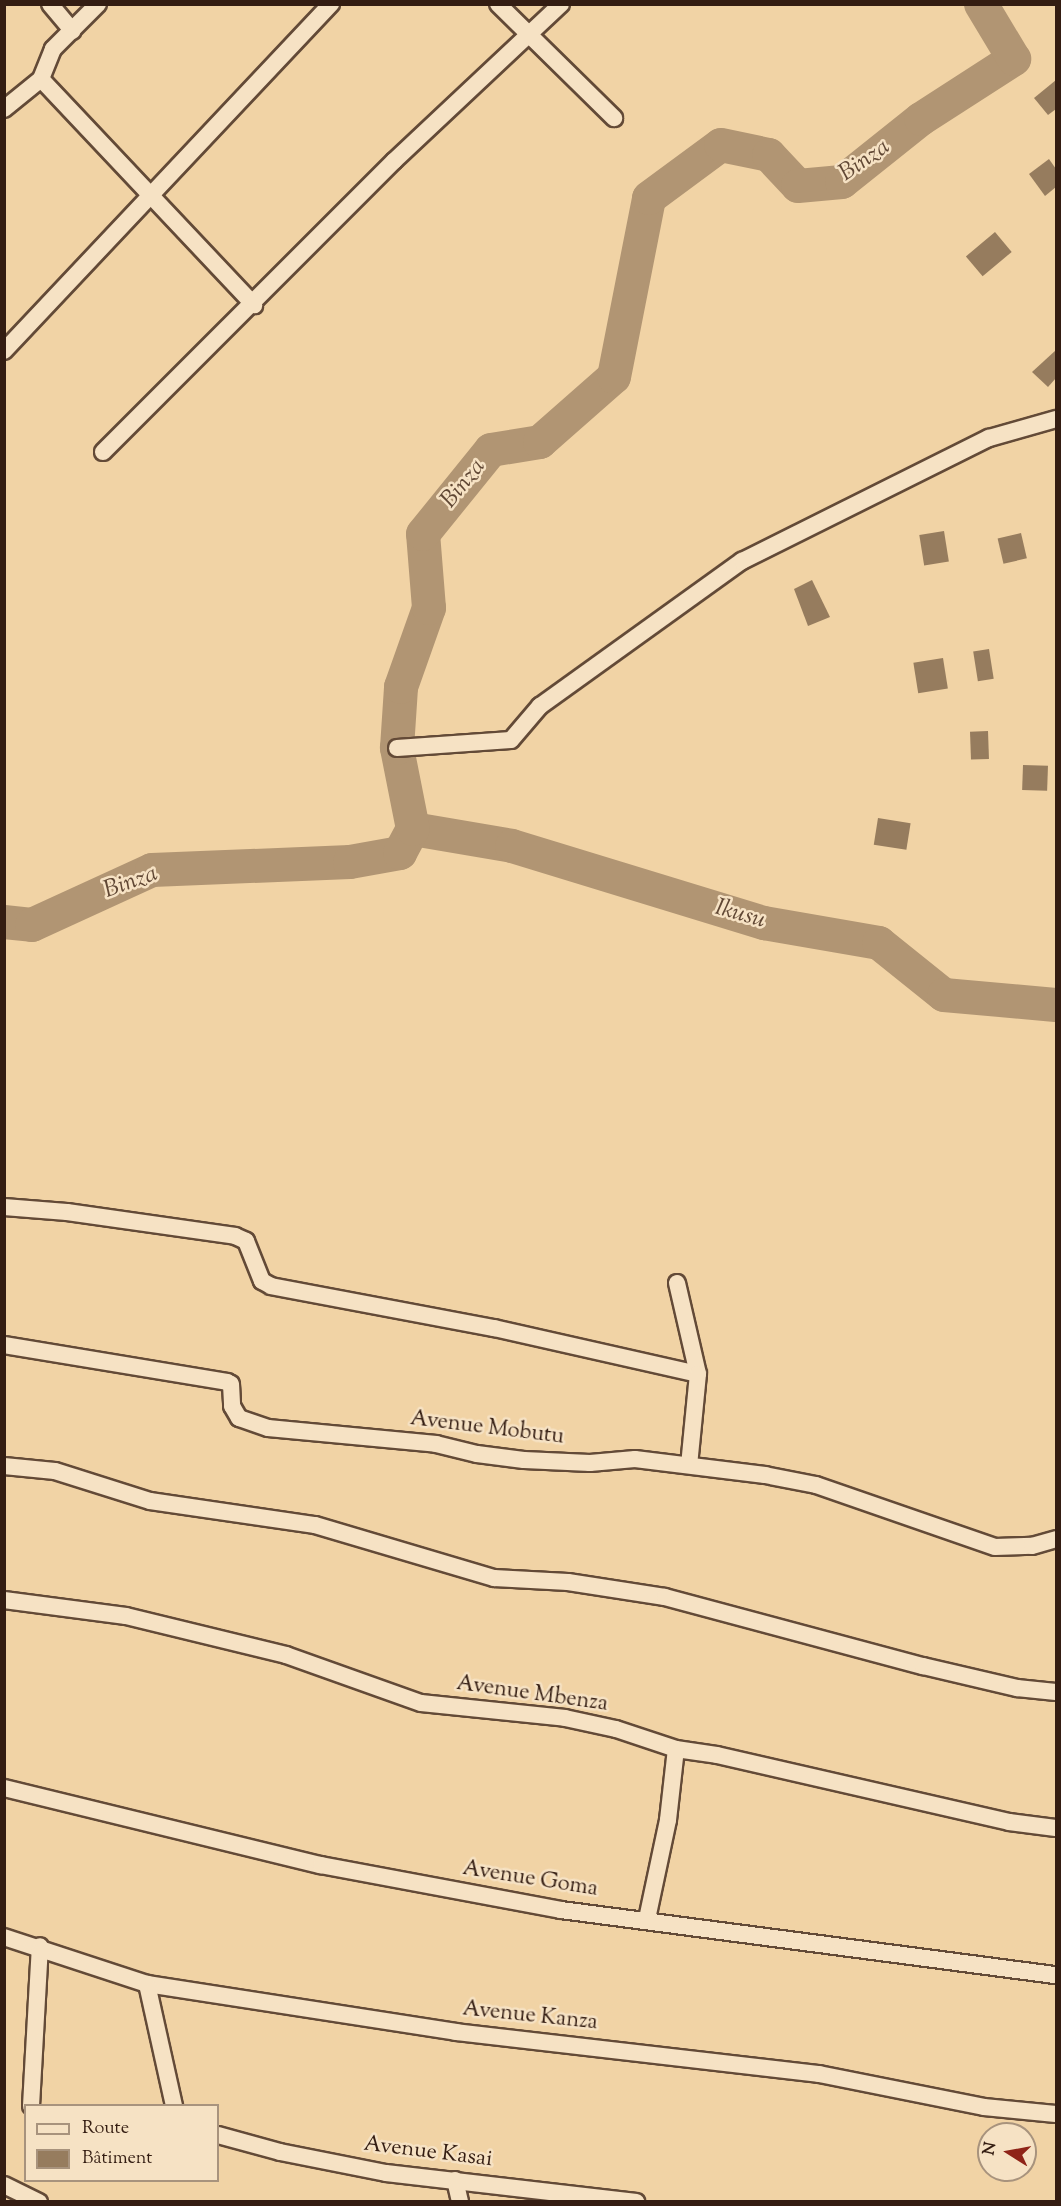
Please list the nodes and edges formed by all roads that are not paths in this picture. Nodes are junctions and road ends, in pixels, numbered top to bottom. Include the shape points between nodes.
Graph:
1 (50, 4) edge
2 (98, 4) edge
3 (331, 4) edge
4 (498, 4) edge
5 (561, 4) edge
6 (73, 31) junction
7 (528, 34) junction
8 (41, 79) junction
9 (4, 109) edge
10 (614, 118) dead end
11 (149, 194) junction
12 (254, 305) junction
13 (4, 351) edge
14 (1056, 419) edge
15 (103, 452) dead end
16 (397, 748) dead end
17 (4, 1206) edge
18 (677, 1284) dead end
19 (4, 1345) edge
20 (698, 1374) junction
21 (688, 1464) junction
22 (4, 1466) edge
23 (1056, 1539) edge
24 (4, 1600) edge
25 (1056, 1692) edge
26 (676, 1749) junction
27 (4, 1788) edge
28 (1056, 1828) edge
29 (647, 1919) junction
30 (4, 1937) edge
31 (40, 1946) junction
32 (1056, 1975) edge
33 (147, 1984) junction
34 (31, 2104) edge
35 (174, 2104) edge
36 (1056, 2114) edge
37 (219, 2135) edge
38 (455, 2180) junction
39 (4, 2185) edge
40 (29, 2195) edge
41 (460, 2202) edge
42 (636, 2202) edge

1 - 6 street
2 - 6 street
3 - 11 street
4 - 7 street
5 - 7 street
6 - 8 street via 48,56
7 - 10 street
7 - 12 street via 394,161
8 - 9 street
8 - 11 street
11 - 12 street
11 - 13 street
12 - 15 street
14 - 16 street via 989,438 742,561 540,706 511,740
17 - 20 street via 235,1236 246,1241 262,1281 271,1286 494,1328
18 - 20 street
19 - 21 street, Avenue Mobutu via 227,1382 231,1384 232,1406 239,1419 268,1428 436,1444 524,1460 634,1459
20 - 21 street
21 - 23 street, Avenue Mobutu via 816,1485 995,1547 1032,1546
22 - 25 street via 55,1471 150,1501 315,1525 494,1578 568,1582 665,1597 923,1666 1017,1688
24 - 26 street, Avenue Mbenza via 126,1616 286,1655 421,1702 565,1718 616,1729
26 - 28 street, Avenue Mbenza via 1009,1822
26 - 29 street via 668,1820
27 - 29 street, Avenue Goma via 321,1865 561,1910
29 - 32 street, Avenue Goma
30 - 31 street, Avenue Kanza
31 - 33 street, Avenue Kanza
31 - 34 street
33 - 35 street
33 - 36 street, Avenue Kanza via 456,2032 819,2074 984,2108
37 - 38 street, Avenue Kasai via 386,2173
38 - 41 street
38 - 42 street, Avenue Kasai
39 - 40 street

